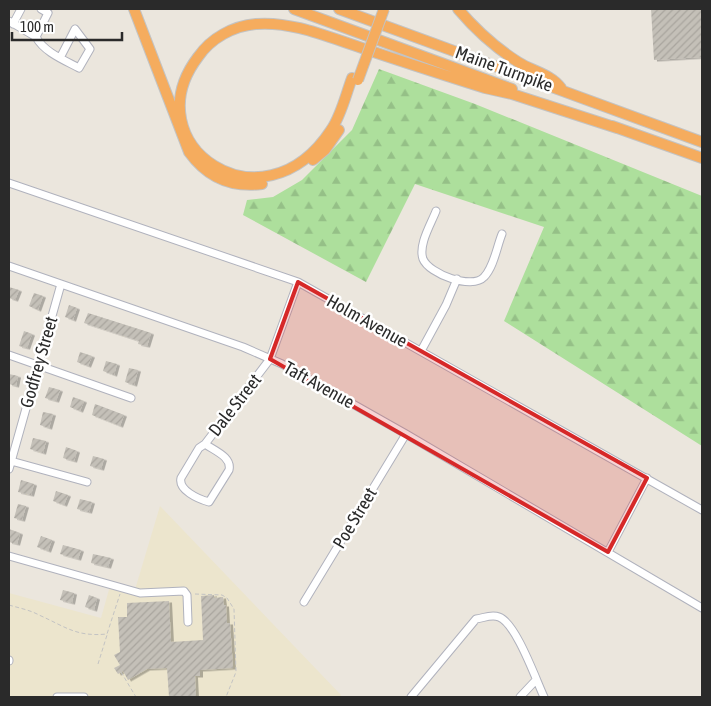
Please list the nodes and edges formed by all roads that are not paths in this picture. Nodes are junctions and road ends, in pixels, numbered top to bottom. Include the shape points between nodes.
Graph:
1 (21, 9) edge
2 (42, 9) edge
3 (134, 9) edge
4 (294, 9) edge
5 (339, 9) edge
6 (377, 9) edge
7 (384, 9) edge
8 (458, 9) edge
9 (11, 23) edge
10 (36, 37) junction
11 (60, 58) junction
12 (355, 79) junction
13 (563, 91) junction
14 (617, 128) junction
15 (702, 142) edge
16 (702, 158) edge
17 (9, 184) edge
18 (436, 211) dead end
19 (502, 234) dead end
20 (9, 266) edge
21 (457, 279) junction
22 (298, 282) junction
23 (61, 284) junction
24 (421, 351) junction
25 (9, 355) edge
26 (270, 359) junction
27 (38, 365) junction
28 (131, 398) dead end
29 (406, 434) junction
30 (205, 444) junction
31 (11, 461) junction
32 (9, 469) edge
33 (647, 478) junction
34 (87, 482) dead end
35 (702, 510) edge
36 (608, 552) junction
37 (9, 556) edge
38 (304, 602) dead end
39 (702, 608) edge
40 (188, 622) dead end
41 (536, 680) junction
42 (57, 697) edge
43 (84, 697) edge
44 (410, 697) edge
45 (520, 697) edge
46 (544, 697) edge

1 - 9 street
2 - 10 street via 48,13
3 - 12 highway via 189,152 200,166 229,183 246,186 272,183 296,174 315,159 338,132
4 - 14 highway, Maine Turnpike
5 - 13 highway, Maine Turnpike
6 - 12 highway
7 - 12 highway, bridge
8 - 13 highway via 491,42 519,63 556,82
9 - 10 street
10 - 11 street via 40,45
11 - 11 street via 79,68 90,49 75,29
12 - 14 highway via 332,129 318,147 299,163 276,175 242,178 218,169 193,147 184,128 182,90 202,51 230,31 273,24 307,30
13 - 15 highway, Maine Turnpike
14 - 16 highway, Maine Turnpike
17 - 22 street, Holm Avenue
18 - 21 street via 423,245 423,259 433,270
19 - 21 street via 484,277 474,283
20 - 23 street, Taft Avenue
21 - 24 street
22 - 24 street, Holm Avenue
22 - 26 street, Dale Street
23 - 26 street, Taft Avenue
23 - 27 street, Godfrey Street
24 - 33 street, Holm Avenue
25 - 27 street
26 - 29 street, Taft Avenue
26 - 30 street, Dale Street
27 - 28 street
27 - 31 street, Godfrey Street
29 - 36 street, Taft Avenue
29 - 38 street, Poe Street
30 - 30 street, Dale Street via 228,460 230,465 209,502 180,484 199,448
31 - 32 street, Godfrey Street
31 - 34 street
33 - 35 street, Holm Avenue
33 - 36 street
36 - 39 street, Taft Avenue
37 - 40 street via 140,593 181,591 187,594
41 - 44 street via 511,628 500,617 492,616 476,619
41 - 45 street
41 - 46 street
42 - 43 street

